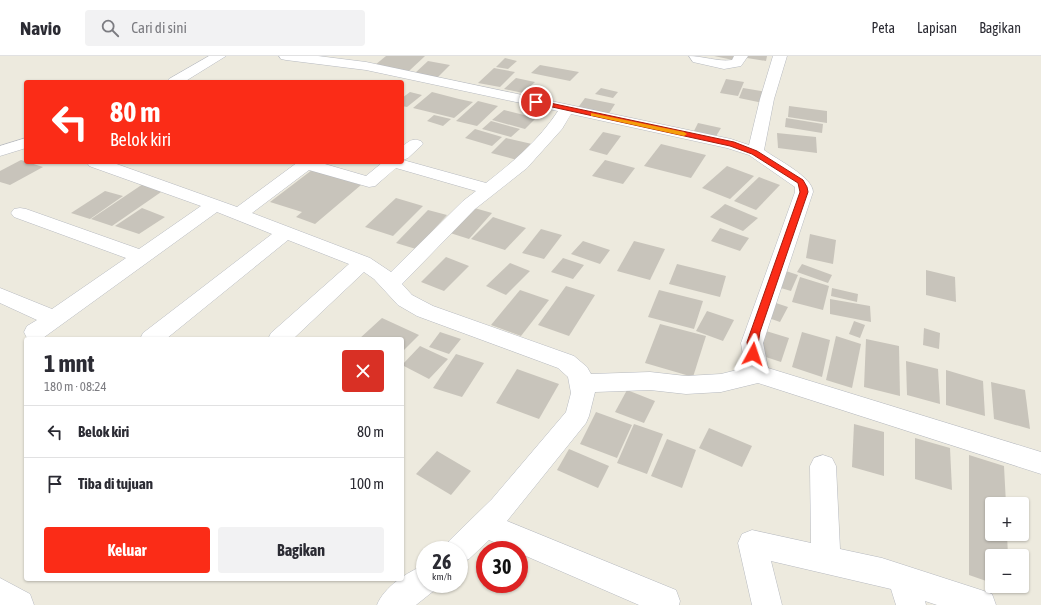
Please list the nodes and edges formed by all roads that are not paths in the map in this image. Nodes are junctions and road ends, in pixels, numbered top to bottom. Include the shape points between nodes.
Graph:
1 (219, 56) edge
2 (286, 56) edge
3 (696, 56) edge
4 (741, 56) edge
5 (780, 56) edge
6 (373, 61) edge
7 (177, 80) edge
8 (567, 109) junction
9 (404, 141) edge
10 (24, 144) edge
11 (0, 151) edge
12 (755, 152) junction
13 (404, 153) edge
14 (101, 164) edge
15 (307, 164) edge
16 (311, 164) edge
17 (391, 164) edge
18 (400, 164) edge
19 (480, 187) dead end
20 (215, 205) junction
21 (20, 213) dead end
22 (239, 214) junction
23 (286, 232) junction
24 (141, 257) junction
25 (363, 262) junction
26 (391, 284) junction
27 (0, 295) edge
28 (54, 319) junction
29 (35, 332) dead end
30 (154, 337) edge
31 (281, 337) edge
32 (758, 374) junction
33 (582, 383) junction
34 (1041, 463) edge
35 (823, 466) dead end
36 (485, 525) junction
37 (468, 541) edge
38 (826, 560) junction
39 (416, 586) edge
40 (907, 592) edge
41 (0, 593) edge
42 (665, 601) dead end
43 (19, 605) edge
44 (392, 605) edge
45 (767, 605) edge
46 (981, 605) edge

1 - 7 street
2 - 6 street
3 - 4 street via 698,59 724,65 736,63
5 - 12 street
6 - 8 street
8 - 12 street via 731,144
8 - 26 street via 556,126 521,164 469,205
9 - 13 street via 414,144
10 - 11 street
12 - 32 street via 804,187 752,342
14 - 20 street
15 - 22 street
16 - 17 street via 369,182
18 - 19 street
20 - 22 street
20 - 24 street
21 - 24 street
22 - 23 street
23 - 25 street
23 - 30 street
24 - 28 street
25 - 26 street
25 - 31 street
26 - 33 street via 405,300 425,312 566,362 579,373
27 - 28 street
28 - 29 street
32 - 33 street via 721,383 693,385 650,380
32 - 34 street
33 - 36 street via 583,394 577,416 502,508
35 - 38 street
36 - 37 street
36 - 42 street
38 - 40 street via 882,572
38 - 45 street via 752,543
39 - 44 street
40 - 46 street
41 - 43 street

